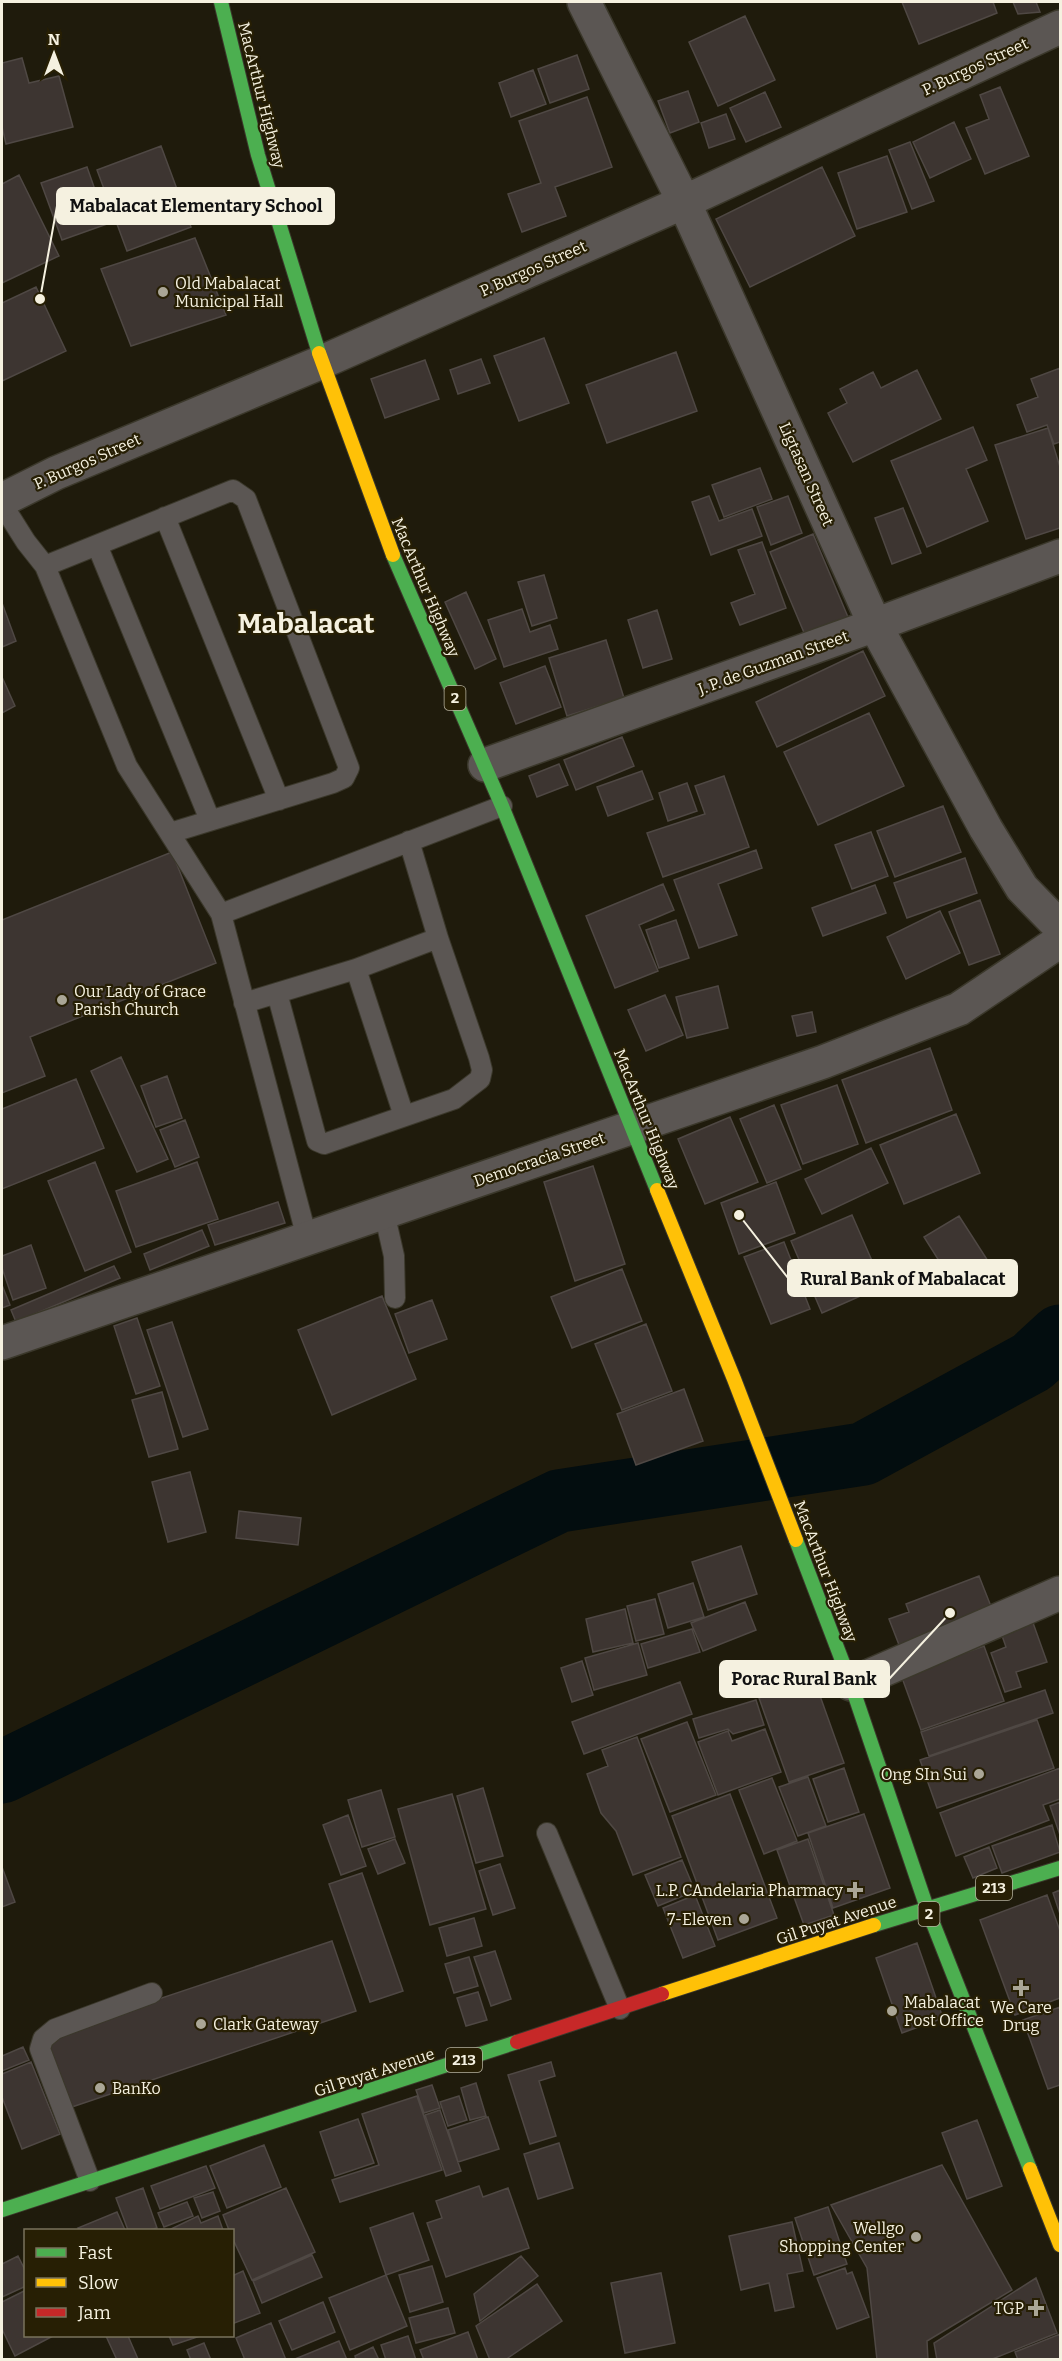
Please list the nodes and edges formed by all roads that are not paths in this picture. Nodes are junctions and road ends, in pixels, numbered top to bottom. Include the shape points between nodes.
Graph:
1 (221, 2) edge
2 (584, 2) edge
3 (1060, 27) edge
4 (684, 202) junction
5 (322, 362) junction
6 (2, 502) edge
7 (165, 517) junction
8 (97, 545) junction
9 (1060, 556) edge
10 (45, 566) junction
11 (875, 626) junction
12 (485, 765) junction
13 (279, 800) junction
14 (502, 806) junction
15 (210, 820) junction
16 (170, 832) junction
17 (410, 841) junction
18 (221, 914) junction
19 (1060, 927) edge
20 (438, 938) junction
21 (1060, 941) edge
22 (356, 969) junction
23 (277, 993) junction
24 (244, 1003) junction
25 (404, 1116) junction
26 (632, 1127) junction
27 (384, 1212) junction
28 (307, 1238) junction
29 (395, 1298) dead end
30 (2, 1343) edge
31 (1060, 1593) edge
32 (851, 1684) junction
33 (548, 1833) dead end
34 (1060, 1868) edge
35 (927, 1908) junction
36 (152, 1993) dead end
37 (620, 2009) junction
38 (90, 2181) junction
39 (2, 2210) edge
40 (1060, 2245) edge

1 - 5 main road, MacArthur Highway / 2 via 258,155
2 - 4 street, Ligtasan Street
3 - 4 street, P. Burgos Street
4 - 5 street, P. Burgos Street
4 - 11 street, Ligtasan Street
5 - 6 street, P. Burgos Street via 56,473
5 - 12 main road, MacArthur Highway / 2 via 388,544
6 - 10 lane
7 - 8 lane
7 - 13 lane
7 - 13 lane via 233,490 246,499 252,513 349,768 344,778
8 - 10 lane
8 - 15 lane
9 - 11 street, J. P. de Guzman Street
10 - 16 lane via 127,766
11 - 12 street, J. P. de Guzman Street
11 - 19 street, Ligtasan Street via 1022,888
12 - 14 main road, MacArthur Highway / 2
13 - 15 lane
14 - 17 lane
14 - 26 main road, MacArthur Highway / 2
15 - 16 lane
16 - 18 lane
17 - 18 lane
17 - 20 lane
18 - 24 lane
20 - 22 lane
20 - 25 lane via 482,1070 480,1079 454,1099
21 - 26 street, Democracia Street via 959,1009 823,1062
22 - 23 lane
22 - 25 lane
23 - 24 lane
23 - 25 lane via 318,1141 324,1144
24 - 28 lane
26 - 27 street, Democracia Street
26 - 32 main road, MacArthur Highway / 2
27 - 28 street, Democracia Street
27 - 29 lane via 394,1256
28 - 30 street, Democracia Street
31 - 32 street
32 - 35 main road, MacArthur Highway / 2
33 - 37 lane
34 - 35 main road, 213
35 - 37 main road, Gil Puyat Avenue / 213
35 - 40 main road, MacArthur Highway / 2
36 - 38 lane via 55,2029 43,2039 40,2049
37 - 38 main road, Gil Puyat Avenue / 213
38 - 39 main road, Gil Puyat Avenue / 213

